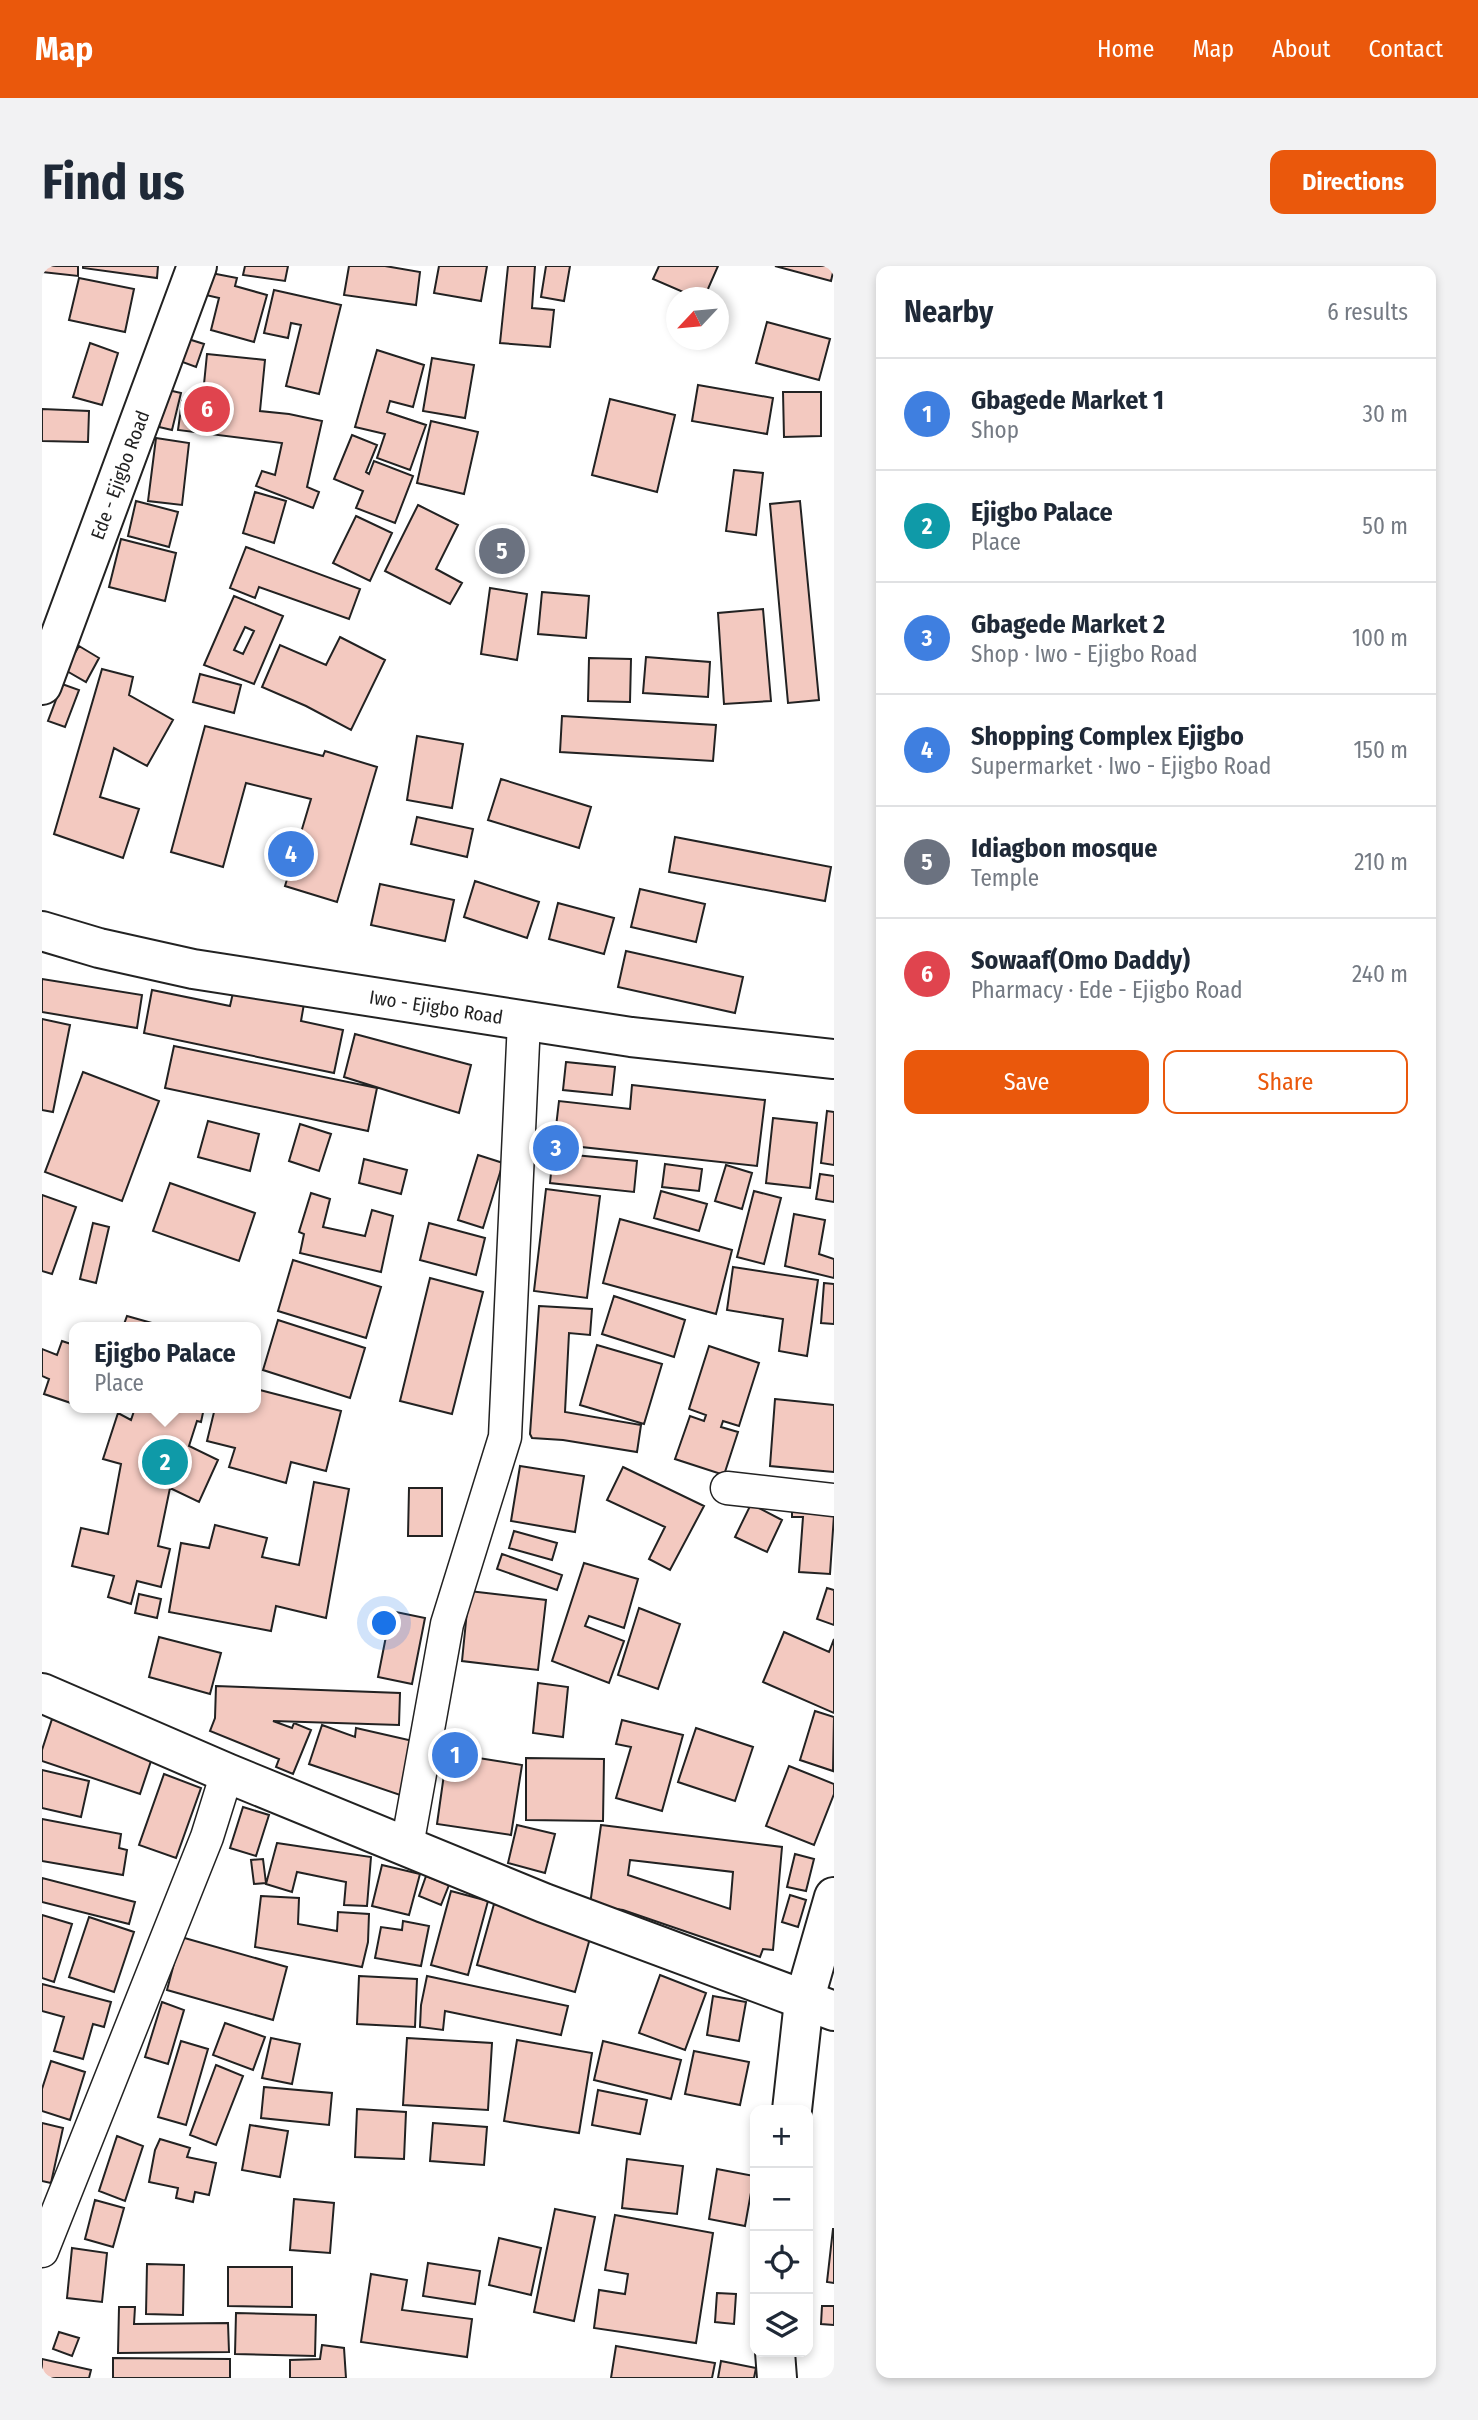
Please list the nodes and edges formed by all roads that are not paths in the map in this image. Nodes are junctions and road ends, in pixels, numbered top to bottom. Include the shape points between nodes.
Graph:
1 (197, 266) edge
2 (42, 685) edge
3 (42, 931) edge
4 (524, 1021) junction
5 (834, 1059) edge
6 (727, 1488) dead end
7 (834, 1500) edge
8 (42, 1693) edge
9 (227, 1773) junction
10 (407, 1846) junction
11 (834, 1897) edge
12 (819, 2006) edge
13 (793, 2105) edge
14 (42, 2250) edge
15 (775, 2357) edge
16 (776, 2378) edge

1 - 2 main road, Ede - Ejigbo Road
3 - 4 main road, Iwo - Ejigbo Road via 193,969
4 - 5 main road, Iwo - Ejigbo Road
4 - 10 street via 505,1437 447,1624
6 - 7 street
8 - 9 main road
9 - 10 main road
9 - 14 street via 207,1837
10 - 12 main road via 544,1903
11 - 12 main road
12 - 13 main road
15 - 16 main road

